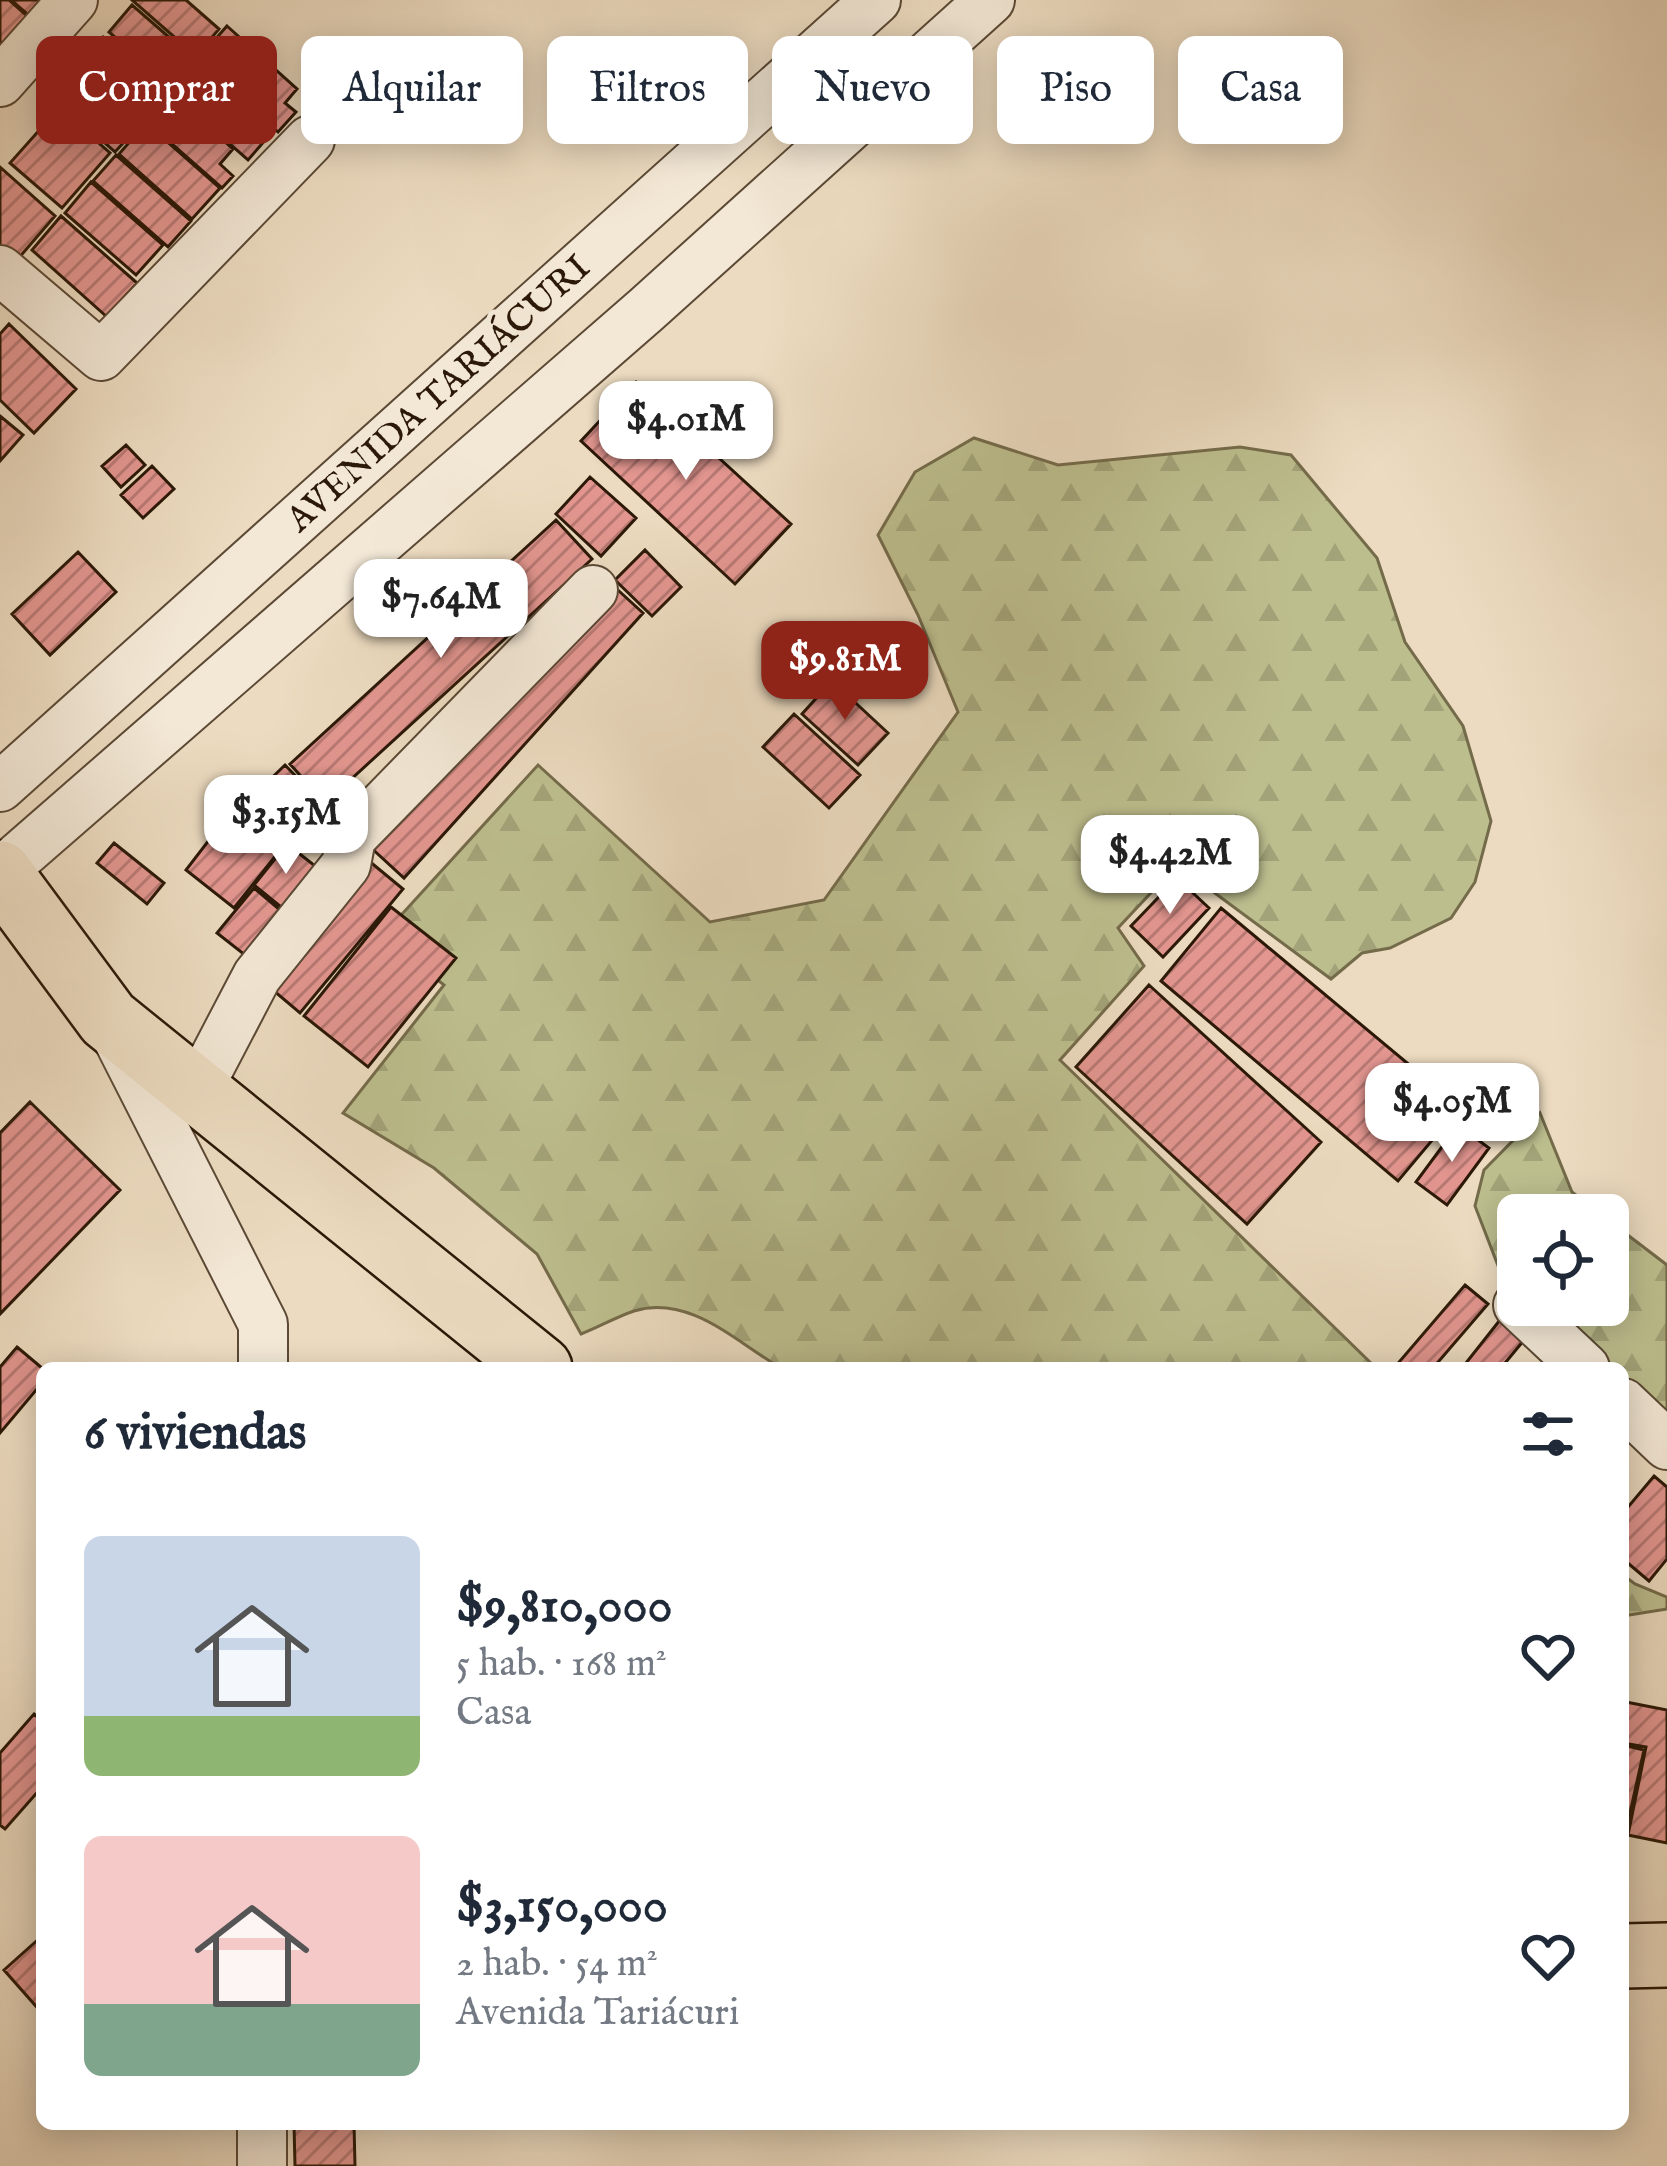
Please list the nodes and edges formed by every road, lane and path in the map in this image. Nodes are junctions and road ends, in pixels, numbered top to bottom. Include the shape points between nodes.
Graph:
1 (73, 0) edge
2 (876, 0) edge
3 (990, 0) edge
4 (0, 82) edge
5 (306, 144) edge
6 (592, 251) junction
7 (5, 287) edge
8 (647, 309) junction
9 (593, 590) dead end
10 (0, 787) edge
11 (0, 873) edge
12 (108, 1019) junction
13 (198, 1089) junction
14 (1541, 1326) edge
15 (263, 1362) edge
16 (533, 1362) edge
17 (1580, 1362) edge
18 (1629, 1409) edge
19 (1667, 1444) edge
20 (1667, 1955) edge
21 (1629, 1956) edge
22 (262, 2130) edge
23 (262, 2166) edge

1 - 4 street
2 - 6 street, AVENIDA TARIÁCURI
3 - 8 street, AVENIDA TARIÁCURI
5 - 7 street via 101,356
6 - 8 street
6 - 10 street, AVENIDA TARIÁCURI
8 - 11 street, AVENIDA TARIÁCURI
9 - 13 street via 351,838 346,865 257,976
11 - 12 main road
12 - 13 main road
12 - 15 street via 263,1324
13 - 16 main road
14 - 17 street
18 - 19 street
20 - 21 main road
22 - 23 street

